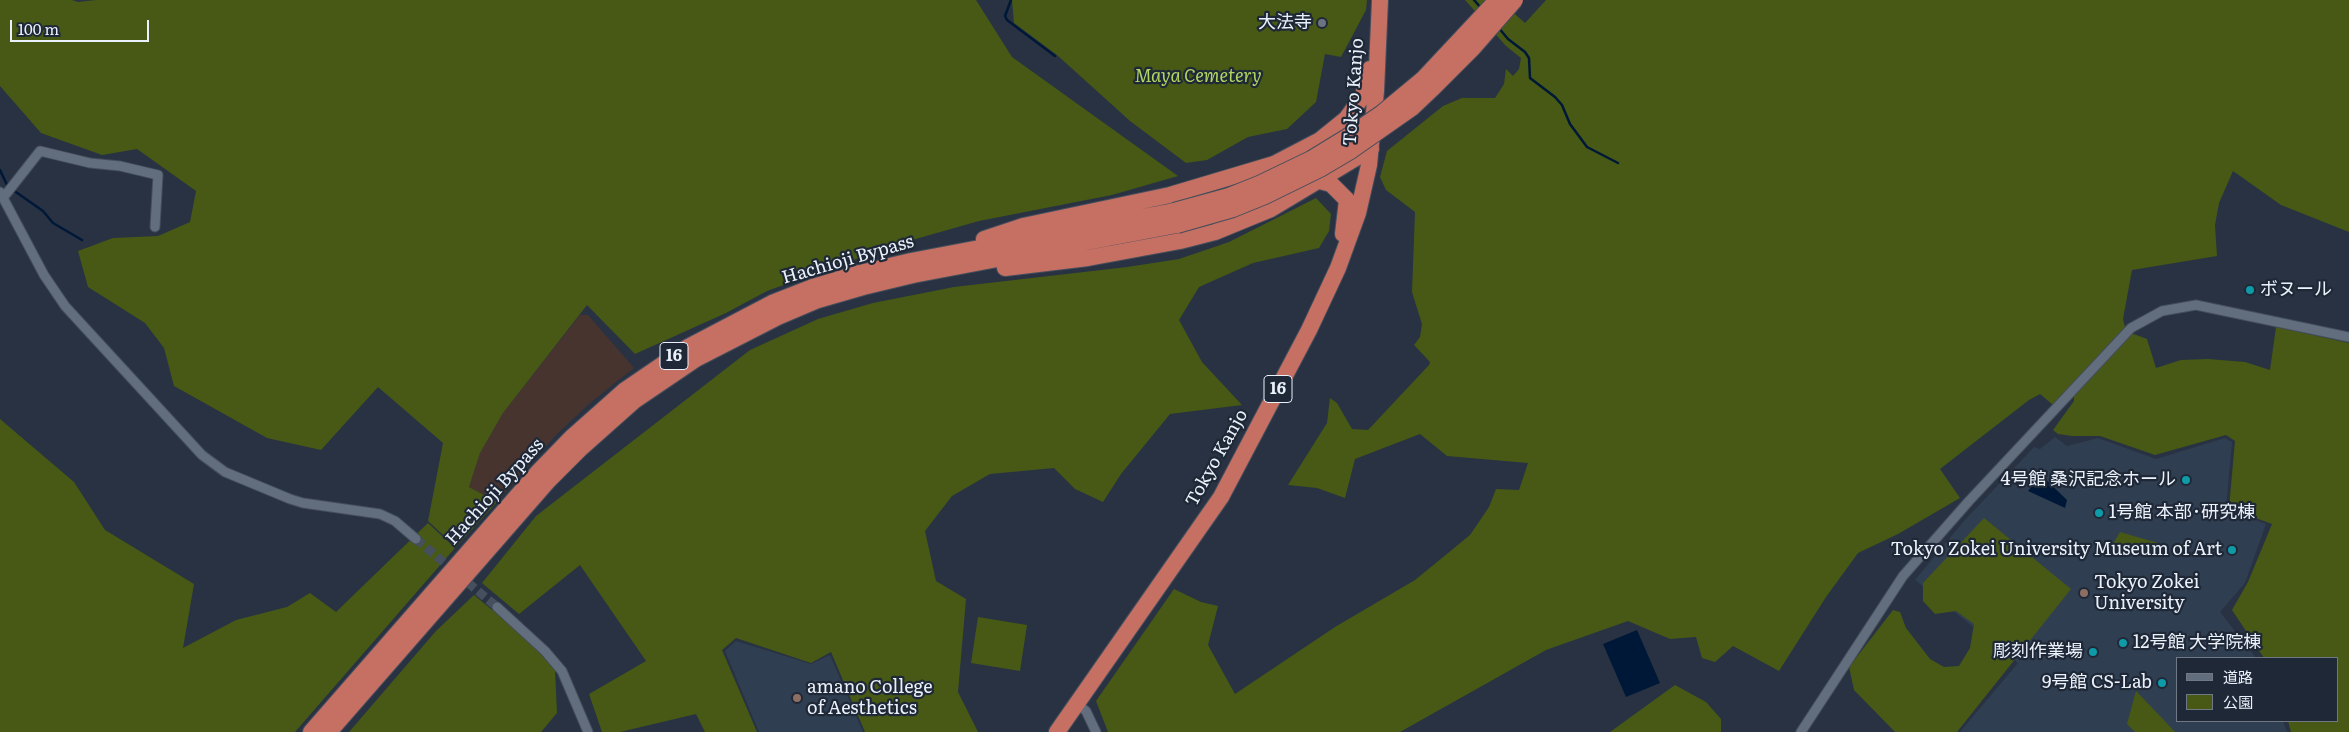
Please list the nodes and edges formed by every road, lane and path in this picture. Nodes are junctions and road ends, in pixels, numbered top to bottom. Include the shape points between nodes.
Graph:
1 (1380, 0) edge
2 (1497, 0) edge
3 (1515, 0) edge
4 (1377, 50) junction
5 (1373, 132) junction
6 (1330, 133) junction
7 (1371, 149) junction
8 (1320, 182) junction
9 (3, 194) edge
10 (1175, 218) junction
11 (155, 227) dead end
12 (927, 258) junction
13 (1338, 268) junction
14 (913, 275) junction
15 (2349, 336) edge
16 (416, 539) tunnel mouth
17 (497, 607) tunnel mouth
18 (1077, 704) junction
19 (311, 732) edge
20 (329, 732) edge
21 (588, 732) edge
22 (1057, 732) edge
23 (1096, 732) edge
24 (1801, 732) edge

1 - 4 highway, Tokyo Kanjo / 16
2 - 10 highway, Hachioji Bypass / 16, bridge via 1423,80 1347,137 1259,184
3 - 10 highway, Hachioji Bypass / 16, bridge via 1432,89 1405,113 1352,150 1320,170 1233,209
4 - 5 highway, Tokyo Kanjo / 16
4 - 6 highway, 16 via 1363,96 1355,110
5 - 6 highway via 1360,125 1349,125
5 - 7 highway, Tokyo Kanjo / 16
6 - 12 highway, 16 via 1289,157 1255,171 1155,199 1023,226
7 - 8 highway, 16
7 - 13 highway, Tokyo Kanjo / 16 via 1358,213
8 - 13 highway, 16 via 1331,184 1347,200
8 - 14 highway, 16 via 1239,224 1180,242 1079,259
9 - 11 street via 40,151 151,172 158,176
9 - 16 street via 44,275 65,306 202,455 231,475 290,499 380,514 396,521
10 - 12 highway, Hachioji Bypass / 16
10 - 14 highway, Hachioji Bypass / 16
12 - 19 highway, Hachioji Bypass / 16 via 842,279 772,303 688,347 625,390 539,471
13 - 18 highway, Tokyo Kanjo / 16 via 1221,497
14 - 20 highway, Hachioji Bypass / 16 via 818,300 778,317 696,359 634,402 548,481
15 - 24 street via 2196,305 2162,311 2131,328 1969,500 1903,576
17 - 21 street via 562,671
18 - 22 highway, Tokyo Kanjo / 16
18 - 23 street via 1086,711

